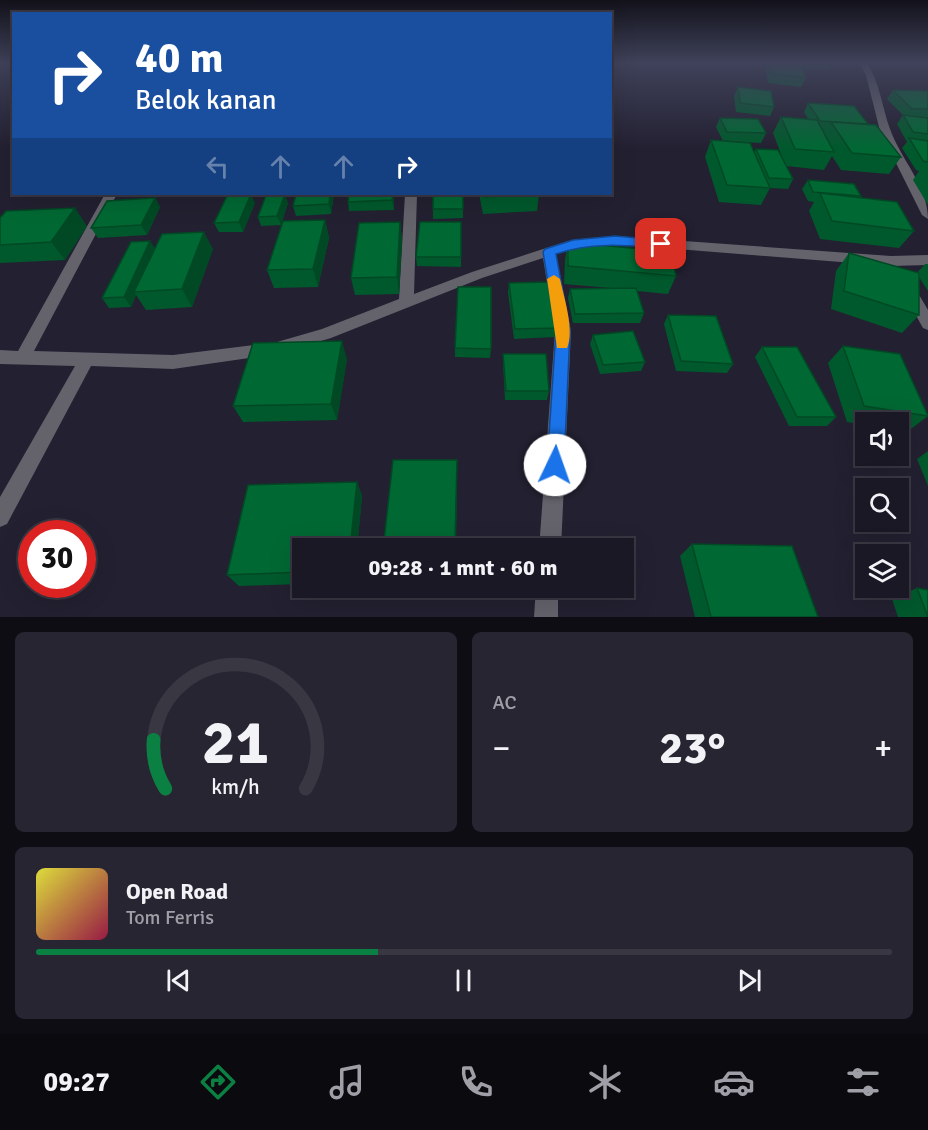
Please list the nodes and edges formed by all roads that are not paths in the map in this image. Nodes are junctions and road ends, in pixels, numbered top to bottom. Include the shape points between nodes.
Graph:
1 (874, 92) edge
2 (110, 195) edge
3 (411, 195) edge
4 (928, 215) edge
5 (549, 252) junction
6 (928, 260) edge
7 (891, 261) junction
8 (406, 302) junction
9 (928, 324) edge
10 (0, 357) edge
11 (23, 357) junction
12 (87, 359) junction
13 (0, 517) edge
14 (551, 538) edge
15 (547, 598) edge
16 (546, 617) edge

1 - 4 street via 885,131
2 - 11 street
3 - 8 street
5 - 7 street via 573,244 615,240
5 - 8 street
5 - 14 street via 563,331
6 - 7 street
7 - 9 street
8 - 12 street via 277,348 173,362
10 - 11 street
11 - 12 street
12 - 13 street
15 - 16 street

